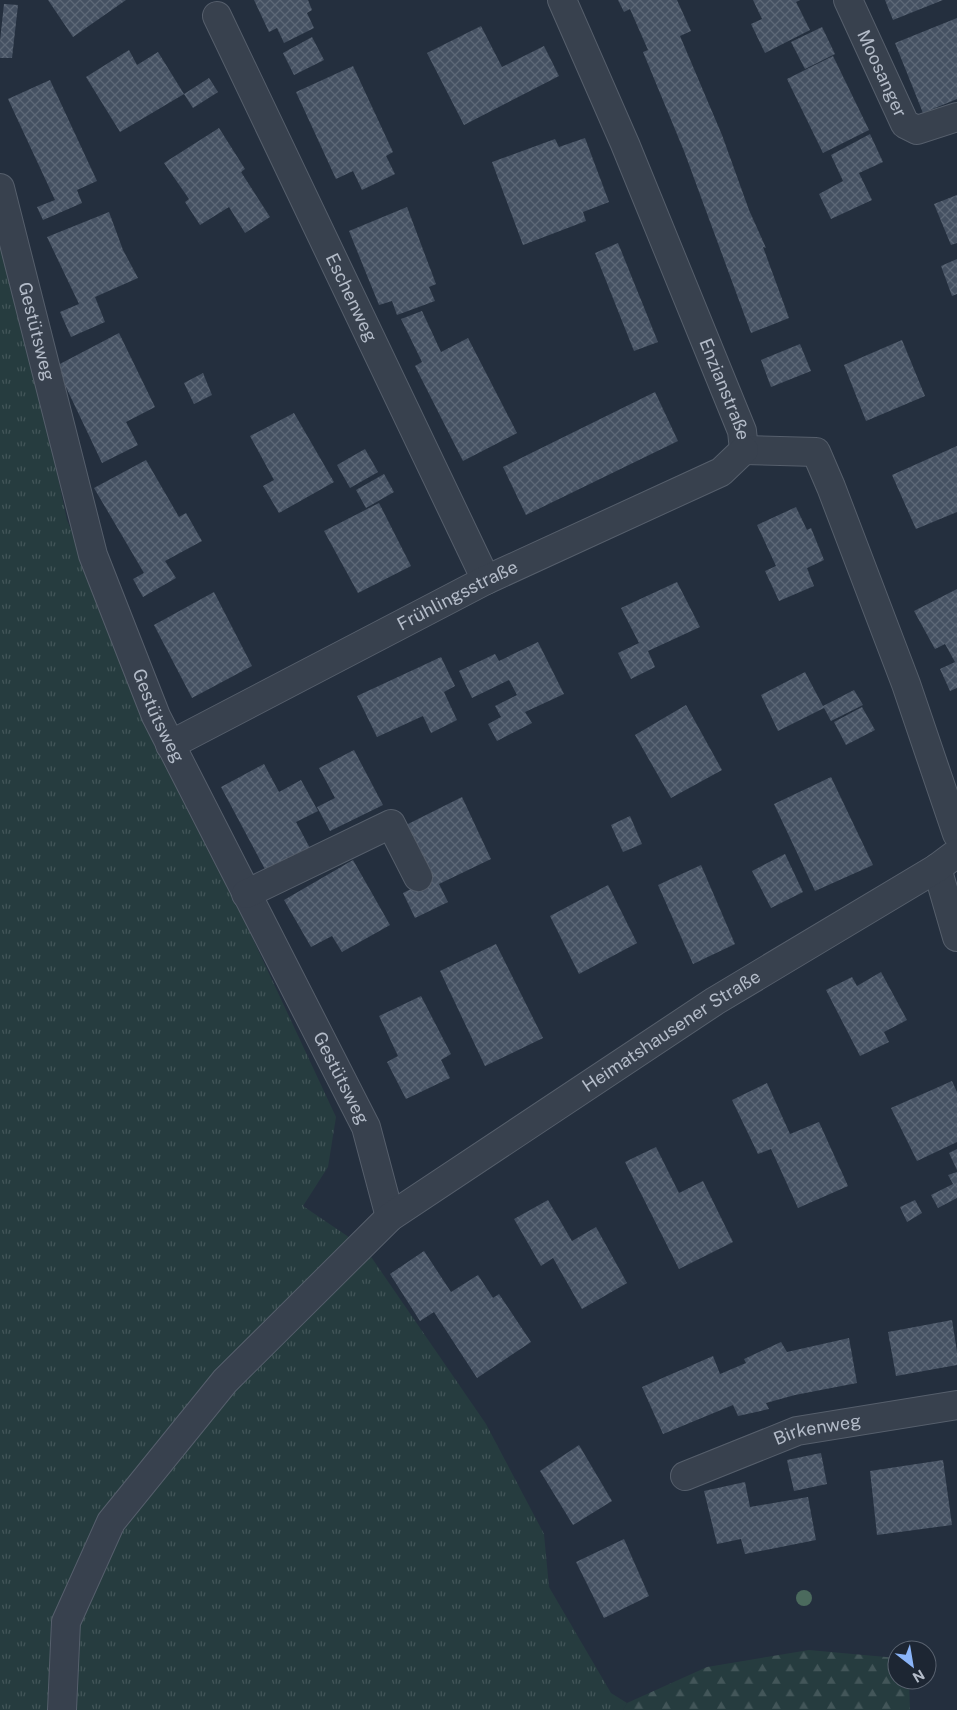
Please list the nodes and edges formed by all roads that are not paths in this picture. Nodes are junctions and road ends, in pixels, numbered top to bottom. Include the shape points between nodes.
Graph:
1 (562, 0) edge
2 (848, 0) edge
3 (217, 16) dead end
4 (957, 117) edge
5 (0, 188) edge
6 (744, 450) junction
7 (486, 580) junction
8 (170, 745) junction
9 (957, 834) edge
10 (947, 860) edge
11 (418, 877) dead end
12 (246, 894) junction
13 (957, 938) edge
14 (390, 1217) junction
15 (957, 1405) edge
16 (685, 1476) dead end
17 (62, 1710) edge

1 - 6 street, Enzianstraße via 742,431
2 - 4 street, Moosanger via 904,124 917,130
3 - 7 street, Eschenweg
5 - 8 street, Gestütsweg via 93,555
6 - 7 street, Frühlingsstraße via 721,472
6 - 9 street, Enzianstraße via 816,452 906,684
7 - 8 street, Frühlingsstraße
8 - 12 street, Gestütsweg
10 - 13 street
10 - 14 street, Heimatshausener Straße via 715,1001
11 - 12 street via 391,824
12 - 14 street, Gestütsweg via 366,1127
14 - 17 street, Heimatshausener Straße via 225,1381 111,1522 66,1622
15 - 16 street, Birkenweg via 797,1431

